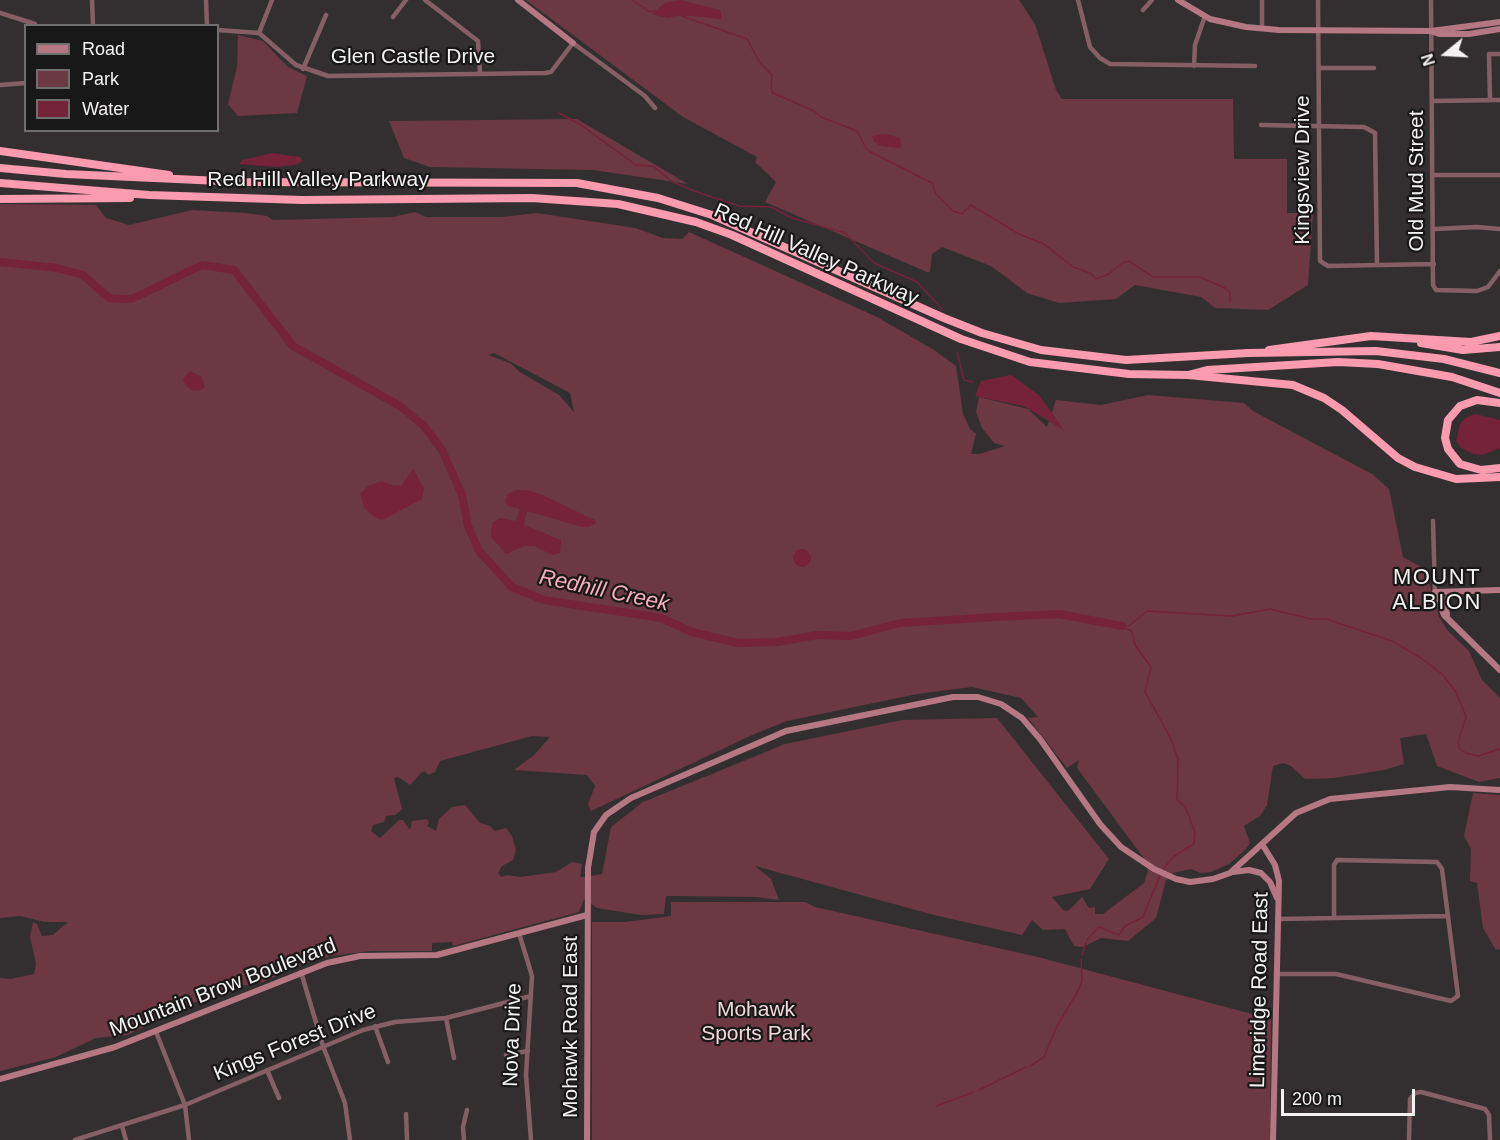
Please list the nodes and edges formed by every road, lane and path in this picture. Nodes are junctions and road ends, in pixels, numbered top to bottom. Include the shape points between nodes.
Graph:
1 (92, 0) edge
2 (206, 0) edge
3 (272, 0) edge
4 (406, 0) edge
5 (425, 0) edge
6 (518, 0) edge
7 (1078, 0) edge
8 (1152, 0) edge
9 (1178, 0) edge
10 (1262, 0) edge
11 (1318, 0) edge
12 (1431, 0) edge
13 (1143, 10) dead end
14 (0, 13) edge
15 (326, 15) dead end
16 (1205, 16) junction
17 (393, 17) dead end
18 (1500, 22) edge
19 (35, 24) edge
20 (93, 24) edge
21 (207, 24) edge
22 (1262, 28) junction
23 (1500, 29) edge
24 (219, 30) edge
25 (1431, 31) junction
26 (1318, 32) junction
27 (259, 33) junction
28 (573, 43) junction
29 (1500, 54) edge
30 (1194, 66) junction
31 (1255, 66) dead end
32 (1318, 68) junction
33 (1374, 68) dead end
34 (303, 69) junction
35 (480, 73) junction
36 (24, 83) edge
37 (0, 85) edge
38 (1490, 100) junction
39 (1500, 100) edge
40 (1432, 101) junction
41 (654, 108) dead end
42 (1261, 125) dead end
43 (1319, 127) junction
44 (0, 151) edge
45 (0, 168) edge
46 (1433, 175) junction
47 (1500, 175) edge
48 (209, 181) junction
49 (0, 183) edge
50 (149, 195) junction
51 (0, 199) edge
52 (1434, 229) junction
53 (1500, 229) edge
54 (1434, 264) junction
55 (1377, 265) junction
56 (1500, 271) edge
57 (1500, 336) edge
58 (1388, 337) junction
59 (1500, 347) edge
60 (1248, 353) junction
61 (1500, 373) edge
62 (1188, 375) junction
63 (1500, 393) edge
64 (1500, 403) edge
65 (1500, 470) edge
66 (1500, 477) edge
67 (1484, 479) junction
68 (1433, 521) dead end
69 (1500, 590) edge
70 (1435, 591) junction
71 (1456, 592) junction
72 (1454, 625) junction
73 (1500, 670) edge
74 (1500, 790) edge
75 (1262, 844) junction
76 (1230, 873) junction
77 (1278, 902) junction
78 (587, 915) junction
79 (1448, 916) junction
80 (1334, 918) junction
81 (1277, 919) junction
82 (519, 933) junction
83 (301, 972) junction
84 (1276, 974) junction
85 (531, 996) junction
86 (446, 1018) junction
87 (375, 1026) junction
88 (156, 1032) junction
89 (323, 1046) junction
90 (528, 1051) junction
91 (506, 1055) dead end
92 (454, 1058) dead end
93 (388, 1062) dead end
94 (267, 1070) junction
95 (0, 1079) edge
96 (279, 1098) dead end
97 (185, 1104) junction
98 (467, 1110) dead end
99 (406, 1114) dead end
100 (122, 1126) junction
101 (75, 1140) edge
102 (126, 1140) edge
103 (189, 1140) edge
104 (350, 1140) edge
105 (407, 1140) edge
106 (464, 1140) edge
107 (531, 1140) edge
108 (587, 1140) edge
109 (1273, 1140) edge
110 (1409, 1140) edge
111 (1490, 1140) edge

1 - 20 street
2 - 21 street
3 - 27 street
4 - 17 street
5 - 35 street via 478,41
6 - 28 main road
7 - 30 street via 1090,47 1104,61 1122,66
8 - 13 street
9 - 16 main road
10 - 22 street
11 - 26 street, Kingsview Drive
12 - 25 street, Old Mud Street
14 - 19 street
15 - 34 street
16 - 22 main road
16 - 30 street via 1195,45
18 - 25 main road
22 - 26 main road
23 - 25 main road via 1468,34
24 - 27 street
25 - 26 main road
25 - 40 street, Old Mud Street
26 - 32 street, Kingsview Drive
27 - 34 street, Glen Castle Drive
28 - 35 street, Glen Castle Drive via 551,72
28 - 41 street via 645,96
29 - 38 street via 1490,54
30 - 31 street
32 - 33 street
32 - 43 street, Kingsview Drive
34 - 35 street, Glen Castle Drive via 328,76
36 - 37 street
38 - 39 street
38 - 40 street
40 - 46 street, Old Mud Street
42 - 43 street
43 - 55 street via 1364,127 1375,133
43 - 55 street, Kingsview Drive via 1320,261 1328,266
44 - 48 highway
45 - 48 highway, Red Hill Valley Parkway
46 - 47 street
46 - 52 street, Old Mud Street
48 - 60 highway, Red Hill Valley Parkway via 558,182 627,190 712,215 982,333 1064,355 1126,360
49 - 50 highway, Red Hill Valley Parkway
50 - 51 highway
50 - 62 highway, Red Hill Valley Parkway via 302,200 531,198 618,204 696,222 732,235 984,347 1030,362 1129,374
52 - 53 street
52 - 54 street, Old Mud Street
54 - 55 street, Kingsview Drive
54 - 56 street, Old Mud Street via 1436,290 1477,291 1488,287
57 - 58 highway via 1471,342
58 - 59 highway via 1463,350
58 - 60 highway via 1330,340
60 - 61 highway, Red Hill Valley Parkway via 1338,350 1412,354
62 - 63 highway, Red Hill Valley Parkway via 1197,370 1338,362 1452,377
62 - 67 highway via 1279,382 1307,389 1342,410 1398,458 1415,467 1456,479
64 - 65 highway via 1477,400 1460,406 1448,420 1445,438 1460,464
65 - 67 highway
66 - 67 highway
68 - 70 street
69 - 71 main road
70 - 71 main road
70 - 72 main road via 1441,610
71 - 72 main road via 1444,603
72 - 73 main road
74 - 75 main road via 1450,787 1330,799 1296,813
75 - 76 main road
75 - 77 main road, Limeridge Road East via 1277,872
76 - 77 main road via 1261,873 1272,885
76 - 78 main road via 1207,880 1181,881 1146,864 1121,847 1100,824 1022,718 1001,704 968,696 801,726 631,798 598,824 591,840
77 - 81 main road, Limeridge Road East
78 - 82 main road, Mountain Brow Boulevard
78 - 108 main road, Mohawk Road East
79 - 80 street
79 - 80 street via 1442,869 1437,862 1340,859 1334,865
79 - 84 street via 1458,992 1455,1000 1336,974
80 - 81 street
81 - 84 main road, Limeridge Road East
82 - 83 main road, Mountain Brow Boulevard via 437,955 345,958
82 - 85 street, Nova Drive via 532,976
83 - 88 main road, Mountain Brow Boulevard
83 - 89 street
84 - 109 main road, Limeridge Road East
85 - 86 street, Kings Forest Drive
85 - 90 street, Nova Drive
86 - 87 street, Kings Forest Drive
86 - 92 street
87 - 89 street, Kings Forest Drive
87 - 93 street
88 - 95 main road, Mountain Brow Boulevard via 97,1053
88 - 97 street
89 - 94 street, Kings Forest Drive
89 - 104 street via 345,1103
90 - 91 street
90 - 107 street, Nova Drive
94 - 96 street
94 - 97 street, Kings Forest Drive
97 - 100 street, Kings Forest Drive
97 - 103 street
98 - 106 street
99 - 105 street
100 - 101 street, Kings Forest Drive
100 - 102 street
110 - 111 street via 1410,1099 1421,1092 1485,1109

